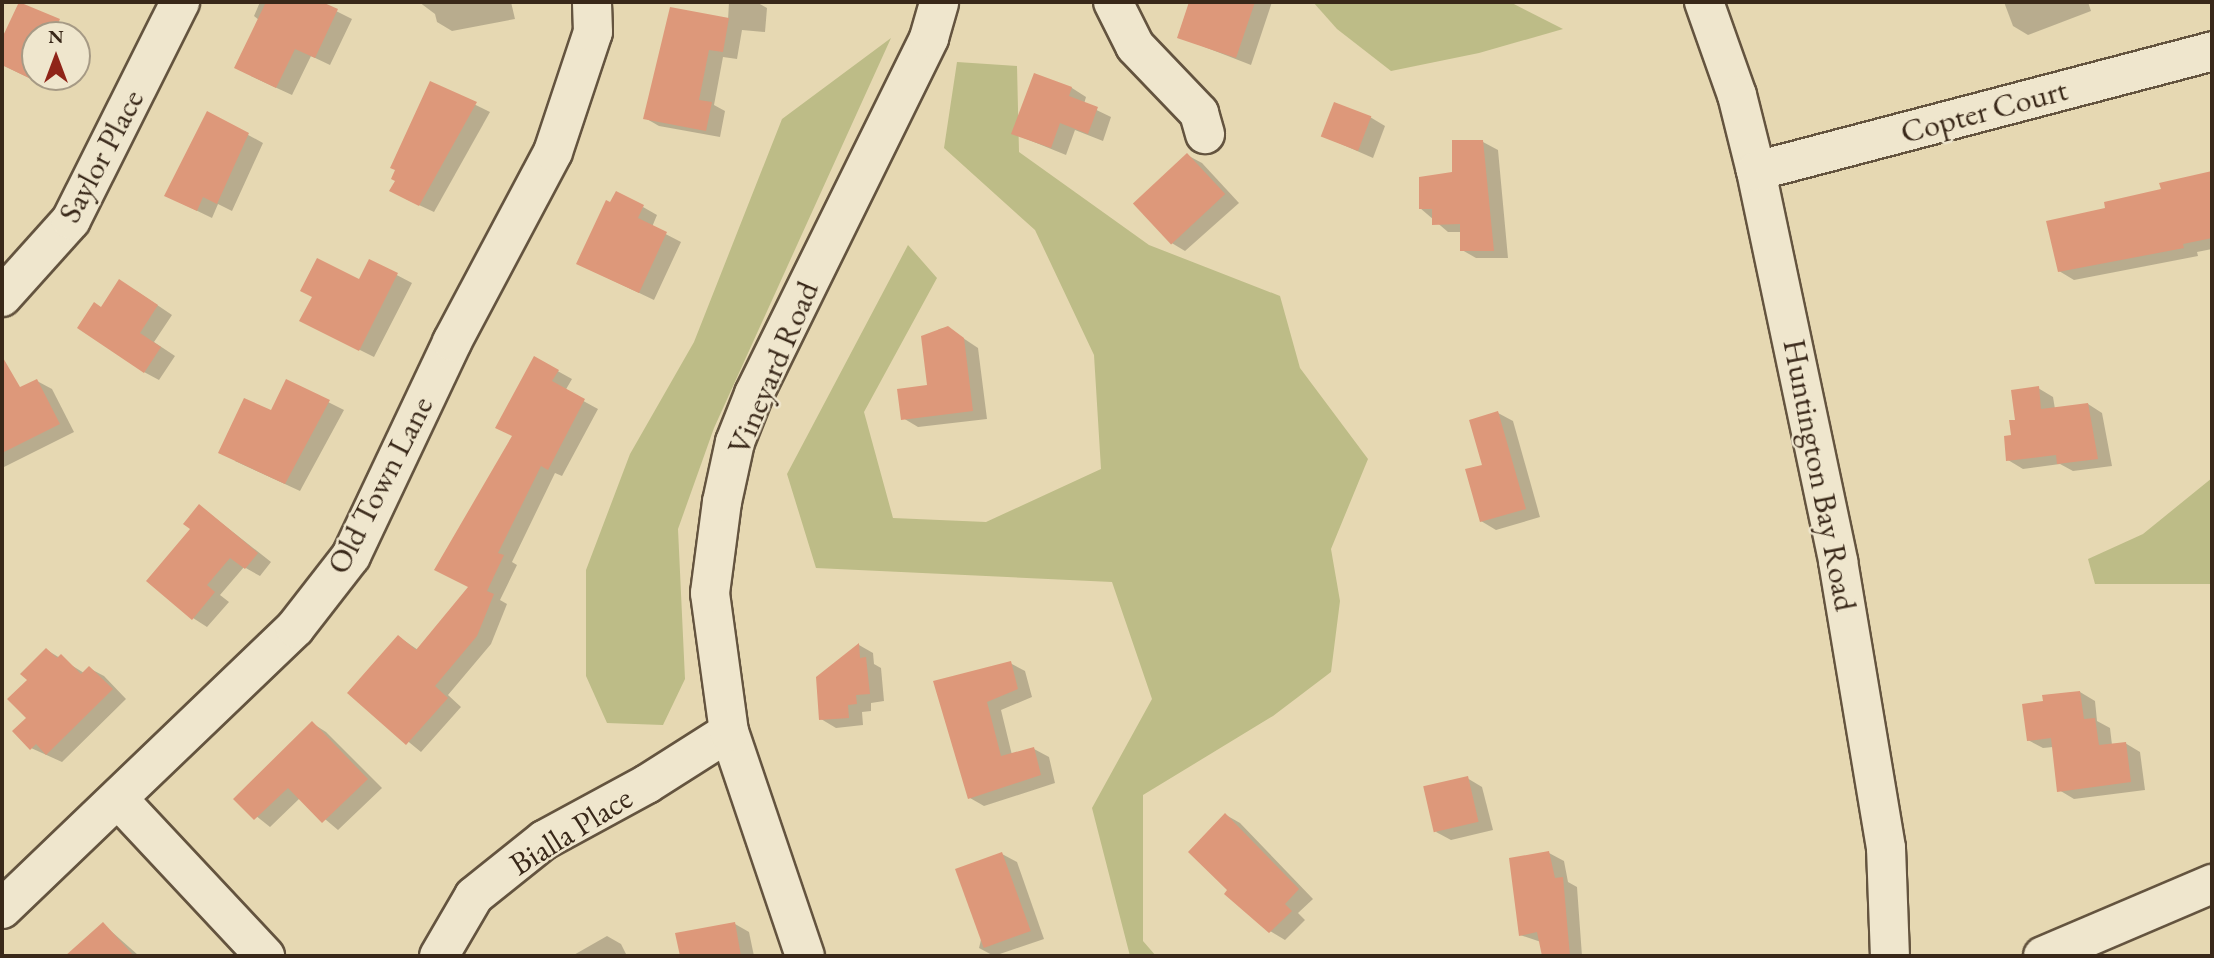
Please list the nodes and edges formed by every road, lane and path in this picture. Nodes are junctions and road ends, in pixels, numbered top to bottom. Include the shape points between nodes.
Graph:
1 (180, 2) edge
2 (592, 2) edge
3 (939, 2) edge
4 (1113, 2) edge
5 (1704, 2) edge
6 (2212, 51) edge
7 (1205, 134) dead end
8 (1756, 171) junction
9 (2, 297) edge
10 (729, 732) junction
11 (119, 800) junction
12 (2212, 884) edge
13 (2, 909) edge
14 (265, 956) edge
15 (439, 956) edge
16 (805, 956) edge
17 (1890, 956) edge
18 (2043, 956) edge

1 - 9 street, Saylor Place via 71,220
2 - 11 street, Old Town Lane via 593,32 553,152 452,342 351,556 295,628
3 - 10 street, Vineyard Road via 929,38 754,394 735,442 710,593
4 - 7 street via 1135,46 1199,113
5 - 8 street, Huntington Bay Road via 1737,95
6 - 8 street, Copter Court
8 - 17 street, Huntington Bay Road via 1838,561 1886,848
10 - 15 street, Bialla Place via 647,784 544,840 474,896
10 - 16 street, Vineyard Road
11 - 13 street, Old Town Lane
11 - 14 street
12 - 18 street

